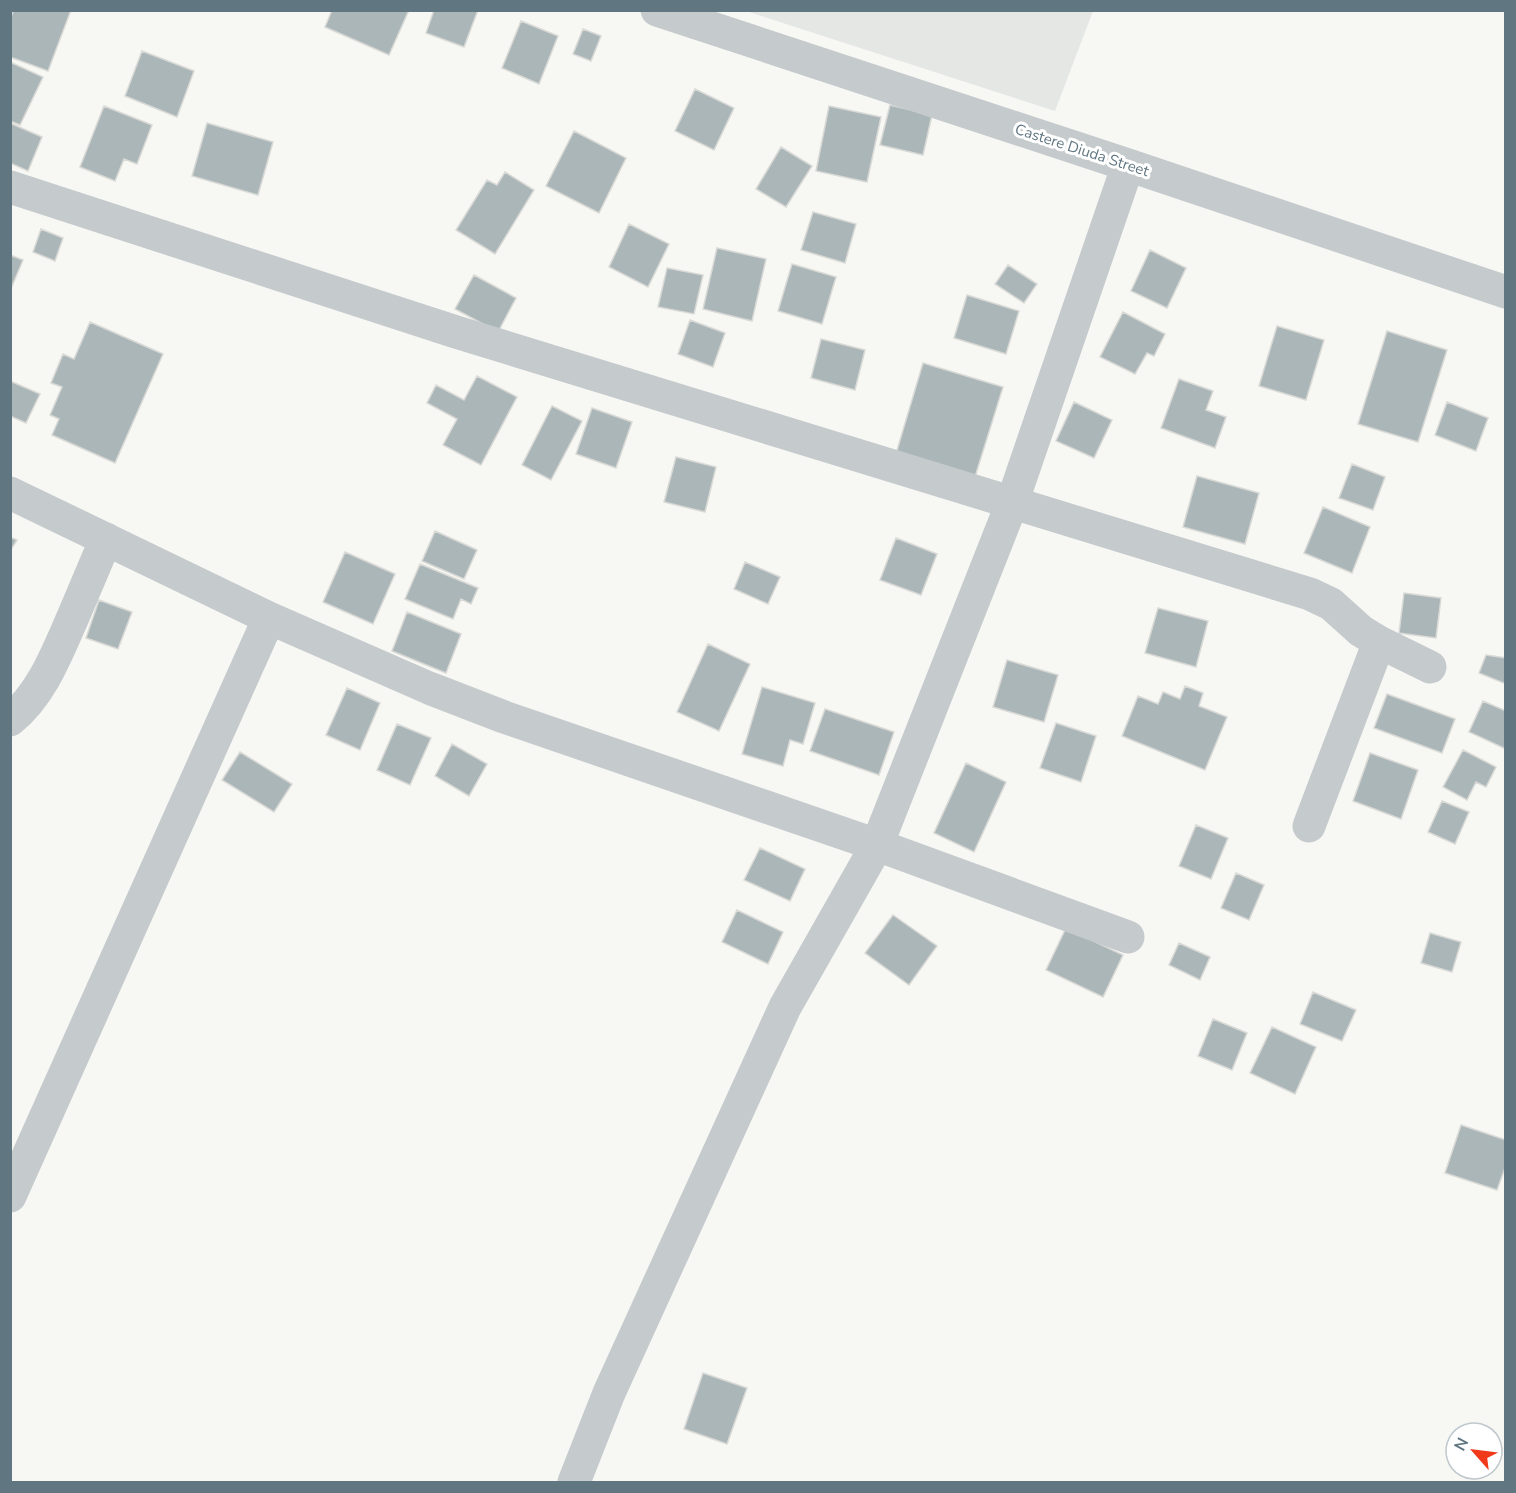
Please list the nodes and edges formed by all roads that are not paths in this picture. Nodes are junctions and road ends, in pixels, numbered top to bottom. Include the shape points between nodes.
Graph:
1 (657, 10) edge
2 (1128, 165) junction
3 (10, 187) edge
4 (1506, 292) edge
5 (10, 493) edge
6 (1012, 503) junction
7 (106, 539) junction
8 (269, 618) junction
9 (1379, 642) junction
10 (1430, 667) dead end
11 (10, 720) edge
12 (1310, 826) dead end
13 (877, 845) junction
14 (1128, 937) dead end
15 (10, 1196) edge
16 (574, 1482) edge

1 - 2 street, Castere Diuda Street
2 - 4 street, Castere Diuda Street
2 - 6 street
3 - 6 street via 456,332
5 - 7 street
6 - 9 street via 1310,594 1331,604
6 - 13 street
7 - 8 street
7 - 11 street via 58,652 40,685
8 - 13 street via 504,717
8 - 15 street
9 - 10 street
9 - 12 street
13 - 14 street
13 - 16 street via 785,1007 609,1393

